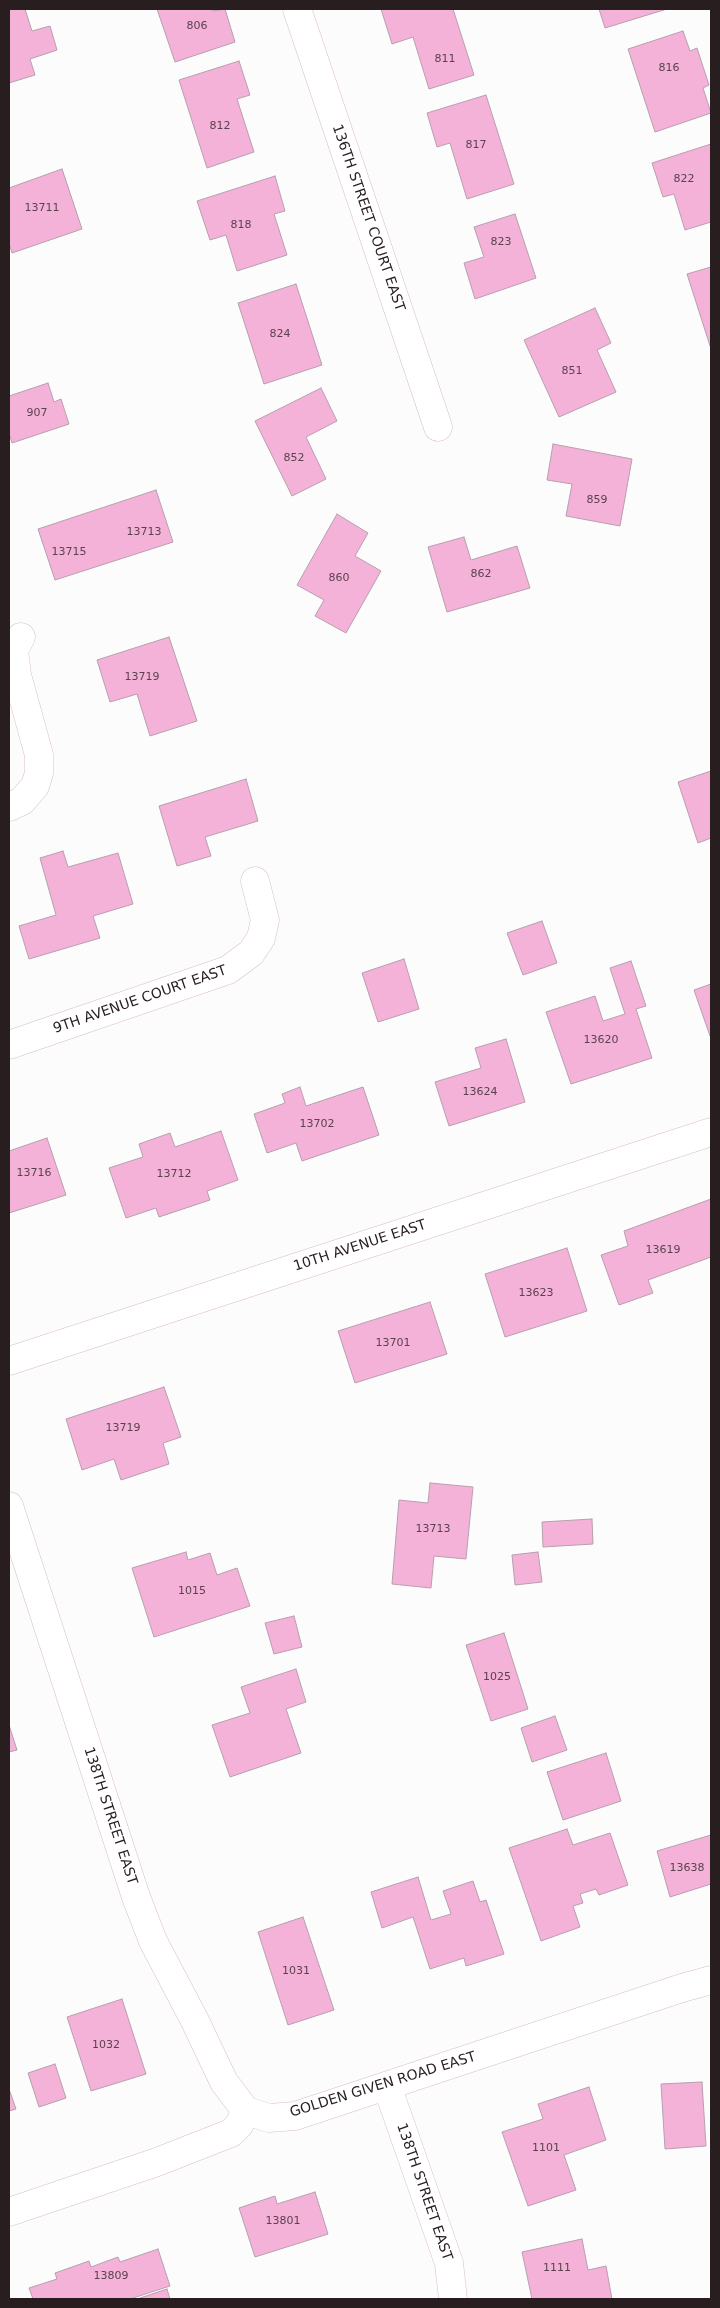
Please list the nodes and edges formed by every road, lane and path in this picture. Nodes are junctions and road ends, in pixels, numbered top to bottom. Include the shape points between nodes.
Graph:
1 (297, 9) edge
2 (438, 427) dead end
3 (21, 637) dead end
4 (9, 807) edge
5 (255, 881) dead end
6 (9, 1045) edge
7 (711, 1132) edge
8 (9, 1361) edge
9 (9, 1506) edge
10 (711, 1980) edge
11 (387, 2086) junction
12 (246, 2111) junction
13 (9, 2212) edge
14 (453, 2299) edge

1 - 2 street, 136TH STREET COURT EAST
3 - 4 street via 14,650 17,674 39,755 39,773 35,786 22,801
5 - 6 street, 9TH AVENUE COURT EAST via 265,920 261,938 251,953 228,970
7 - 8 street, 10TH AVENUE EAST
9 - 12 street, 138TH STREET EAST via 152,1941 224,2082
10 - 11 street, GOLDEN GIVEN ROAD EAST
11 - 12 street, GOLDEN GIVEN ROAD EAST via 294,2116 269,2118
11 - 14 street, 138TH STREET EAST via 449,2263
12 - 13 street via 231,2133 158,2162

